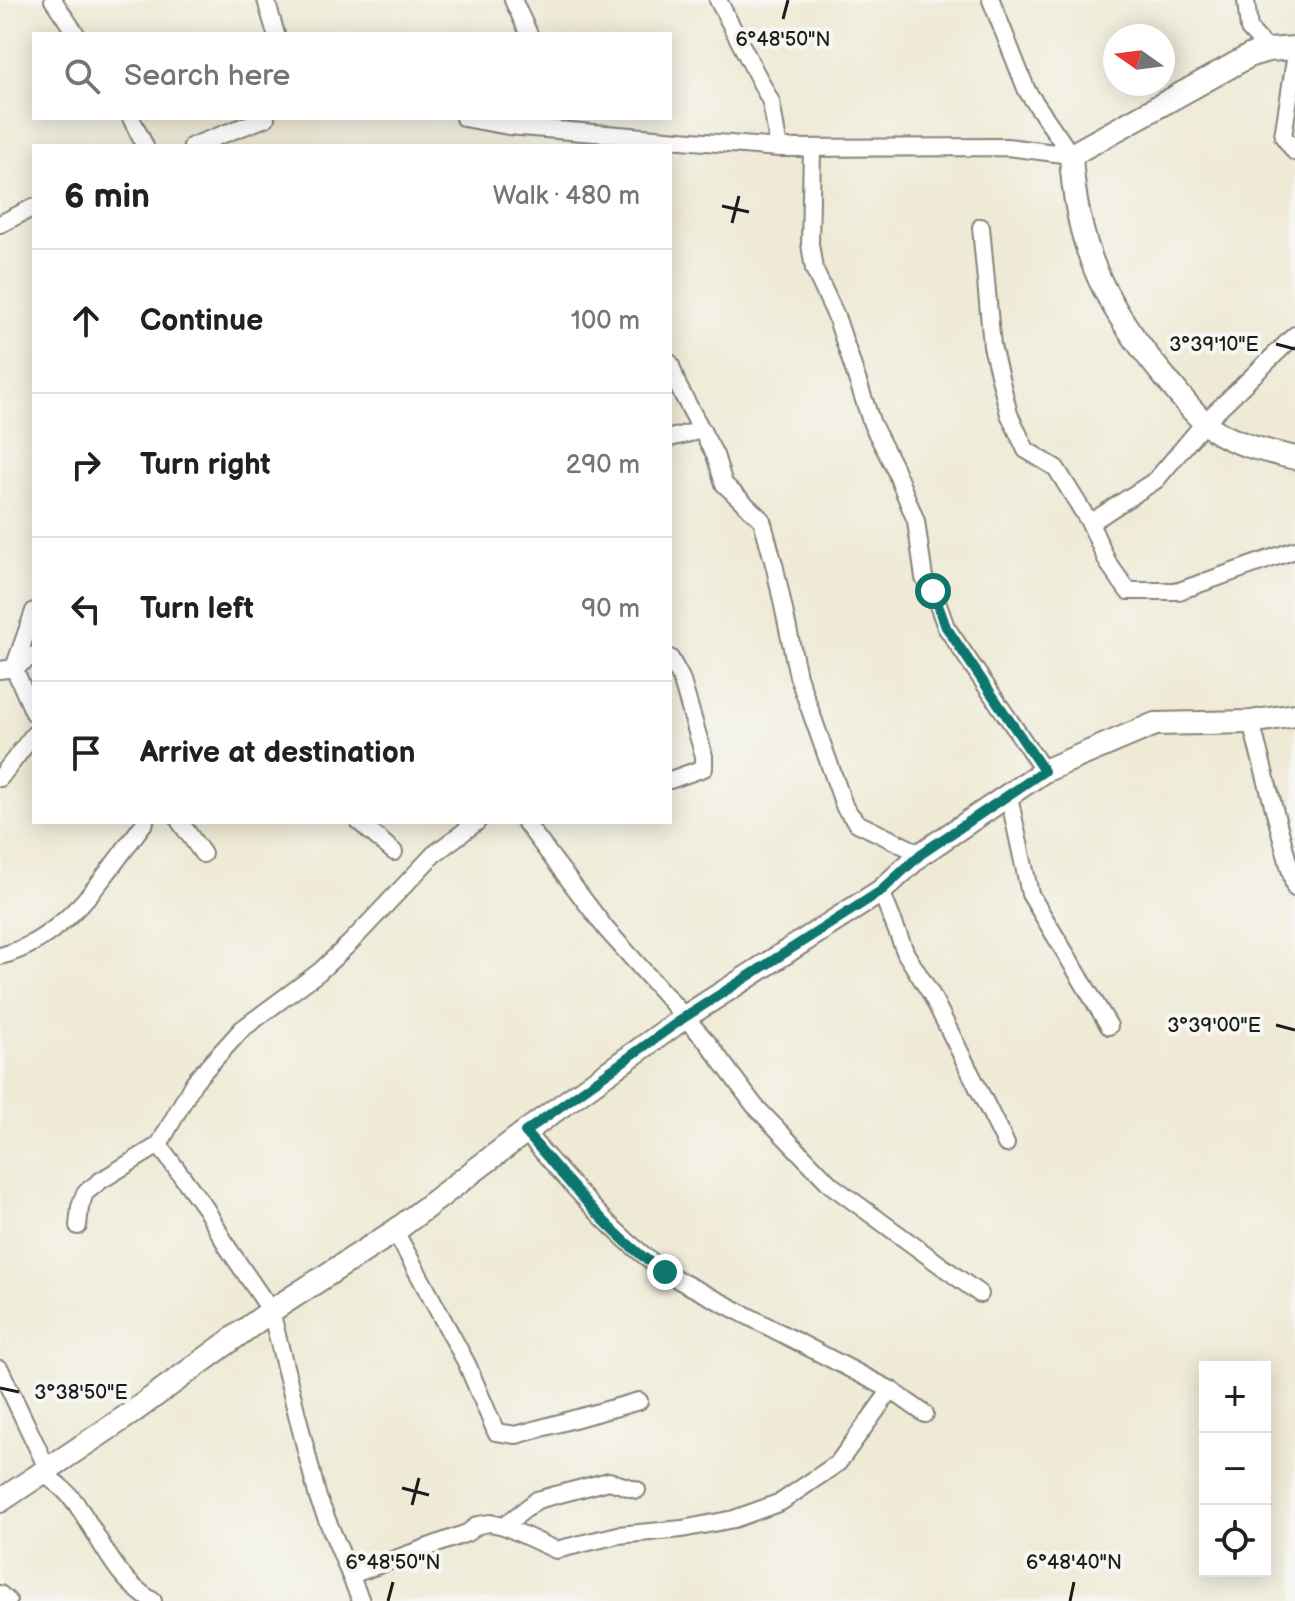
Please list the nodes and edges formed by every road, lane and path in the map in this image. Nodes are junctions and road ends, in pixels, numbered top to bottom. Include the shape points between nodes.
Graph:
1 (53, 0) edge
2 (266, 0) edge
3 (513, 0) edge
4 (718, 0) edge
5 (991, 0) edge
6 (1246, 0) edge
7 (75, 32) edge
8 (275, 32) edge
9 (528, 32) edge
10 (1295, 48) edge
11 (1268, 50) junction
12 (1295, 60) edge
13 (132, 120) edge
14 (263, 120) edge
15 (495, 120) edge
16 (557, 124) edge
17 (230, 139) edge
18 (604, 140) edge
19 (144, 144) edge
20 (203, 144) edge
21 (779, 148) junction
22 (812, 149) junction
23 (1295, 152) edge
24 (1071, 155) junction
25 (32, 208) edge
26 (0, 224) edge
27 (981, 227) dead end
28 (1295, 335) edge
29 (672, 369) edge
30 (1205, 422) junction
31 (702, 430) junction
32 (672, 438) edge
33 (1295, 458) edge
34 (1090, 523) junction
35 (1295, 550) edge
36 (32, 615) edge
37 (32, 656) edge
38 (672, 662) edge
39 (7, 669) edge
40 (29, 691) edge
41 (1295, 715) edge
42 (1251, 722) junction
43 (32, 737) edge
44 (1044, 771) junction
45 (0, 778) edge
46 (672, 779) edge
47 (1009, 797) junction
48 (143, 824) edge
49 (181, 824) edge
50 (361, 824) edge
51 (474, 824) edge
52 (527, 824) edge
53 (394, 852) dead end
54 (203, 854) dead end
55 (921, 854) junction
56 (1295, 888) edge
57 (881, 891) junction
58 (0, 956) edge
59 (685, 1017) junction
60 (1109, 1026) dead end
61 (525, 1132) junction
62 (1006, 1144) dead end
63 (159, 1145) junction
64 (78, 1226) dead end
65 (395, 1231) junction
66 (980, 1294) dead end
67 (271, 1311) junction
68 (0, 1369) edge
69 (891, 1390) junction
70 (639, 1401) dead end
71 (925, 1414) dead end
72 (45, 1471) junction
73 (637, 1490) dead end
74 (0, 1501) edge
75 (504, 1526) junction
76 (351, 1575) junction
77 (0, 1594) edge
78 (8, 1601) edge
79 (153, 1601) edge
80 (361, 1601) edge

1 - 7 street
2 - 8 street
3 - 9 street
4 - 21 street via 771,102
5 - 24 street via 1027,91
6 - 11 street via 1249,29
10 - 11 street
11 - 24 street
12 - 23 street via 1283,136
13 - 19 street
14 - 17 street
15 - 16 street
16 - 18 street
17 - 20 street
18 - 21 street
21 - 22 street
22 - 24 street via 982,147
22 - 44 street via 814,269 836,316 872,424 916,521 924,578 946,627
24 - 30 street via 1085,245 1107,298 1137,344
25 - 26 street
27 - 34 street via 992,346 1009,414 1026,450 1056,468
28 - 30 street
29 - 31 street
30 - 33 street via 1220,434
30 - 34 street via 1156,480
31 - 32 street
31 - 55 street via 724,484 762,520 798,676 845,808 857,823
34 - 35 street via 1128,591 1179,591
36 - 39 street
37 - 39 street
38 - 46 street via 704,756 704,768
39 - 40 street
41 - 42 street
42 - 44 street via 1155,724
42 - 56 street
43 - 45 street
44 - 47 street
47 - 55 street
47 - 60 street via 1030,894
48 - 58 street via 73,916
49 - 54 street
50 - 53 street
51 - 63 street via 434,854 319,972 242,1029 194,1082
52 - 59 street via 606,929
55 - 57 street
57 - 59 street
57 - 62 street via 906,954
59 - 61 street
59 - 66 street via 754,1105 831,1185
61 - 65 street
61 - 69 street via 650,1263
63 - 64 street via 85,1193
63 - 67 street
65 - 67 street
65 - 70 street via 467,1364 496,1432 516,1435
67 - 72 street
67 - 76 street via 318,1498
68 - 72 street
69 - 71 street
69 - 75 street via 838,1463 781,1502 734,1519 618,1535 556,1550
72 - 74 street
72 - 79 street via 71,1496 125,1577
73 - 75 street via 609,1481 537,1500
75 - 76 street via 478,1525
76 - 80 street
77 - 78 street

